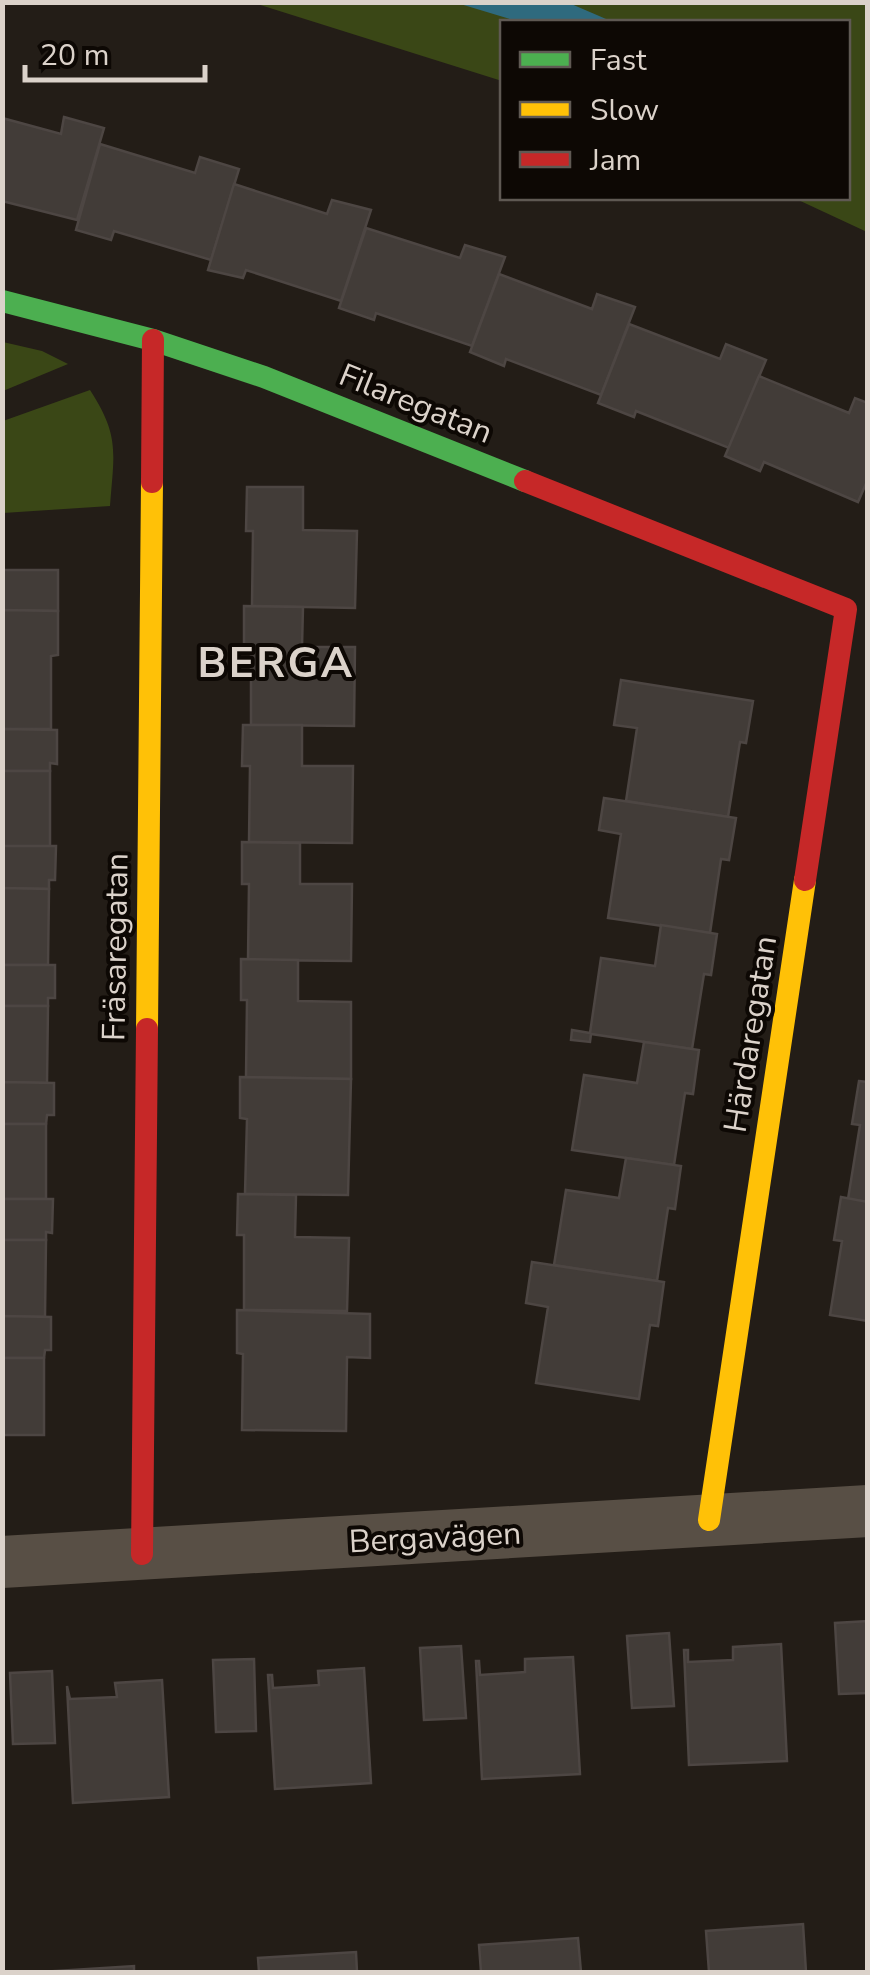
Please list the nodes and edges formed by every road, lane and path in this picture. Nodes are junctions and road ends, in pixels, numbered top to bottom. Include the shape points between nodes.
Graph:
1 (2, 301) edge
2 (154, 340) junction
3 (798, 589) joint
4 (868, 1511) edge
5 (710, 1520) junction
6 (142, 1554) junction
7 (2, 1562) edge

1 - 2 street, Filaregatan
2 - 3 street, Filaregatan via 264,377
2 - 6 street, Fräsaregatan
3 - 5 street, Härdaregatan via 846,609
4 - 5 street, Bergavägen
5 - 6 street, Bergavägen
6 - 7 street, Bergavägen

